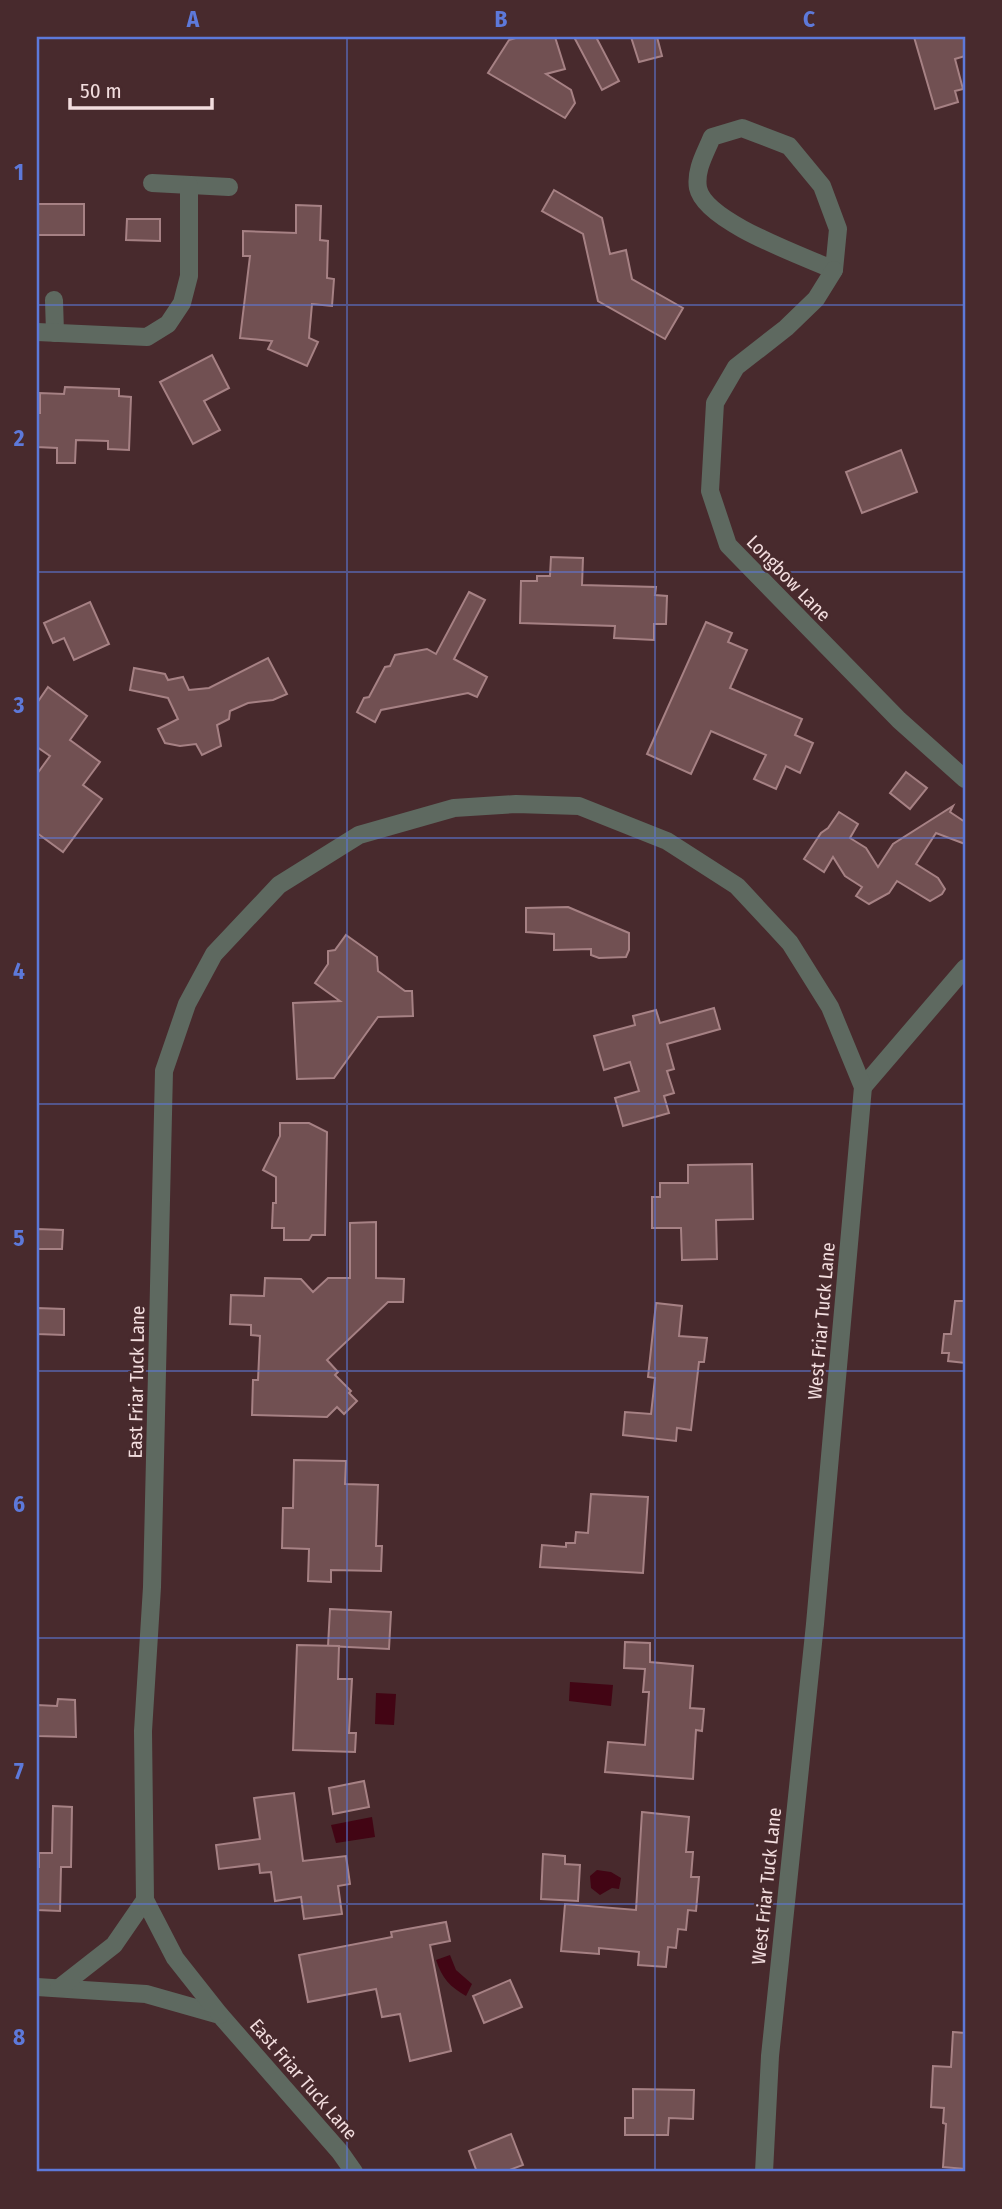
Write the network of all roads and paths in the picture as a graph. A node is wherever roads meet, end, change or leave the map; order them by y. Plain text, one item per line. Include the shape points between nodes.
1 (152, 183) dead end
2 (189, 185) junction
3 (229, 187) dead end
4 (834, 270) junction
5 (54, 300) dead end
6 (46, 332) edge
7 (965, 779) edge
8 (384, 828) joint
9 (965, 968) edge
10 (863, 1087) junction
11 (145, 1900) junction
12 (37, 1987) edge
13 (59, 1988) junction
14 (220, 2015) junction
15 (354, 2172) edge
16 (764, 2172) edge

1 - 2 street
2 - 3 street
2 - 6 street via 189,275 182,303 167,324 147,337
4 - 4 street, Longbow Lane via 732,224 708,206 698,190 698,168 712,137 742,128 789,146 822,186 838,229
4 - 7 street, Longbow Lane via 816,299 736,367 715,403 710,491 728,545 899,720
5 - 6 street
8 - 10 street, West Friar Tuck Lane via 454,808 579,806 667,841 737,886 790,943 830,1007
8 - 11 street, East Friar Tuck Lane via 359,835 279,885 214,954 187,1004 164,1071 152,1587 143,1731
9 - 10 street
10 - 16 street, West Friar Tuck Lane via 815,1624 770,2056
11 - 13 street via 114,1945
11 - 14 street, East Friar Tuck Lane via 175,1958
12 - 13 street
13 - 14 street via 146,1994
14 - 15 street, East Friar Tuck Lane

